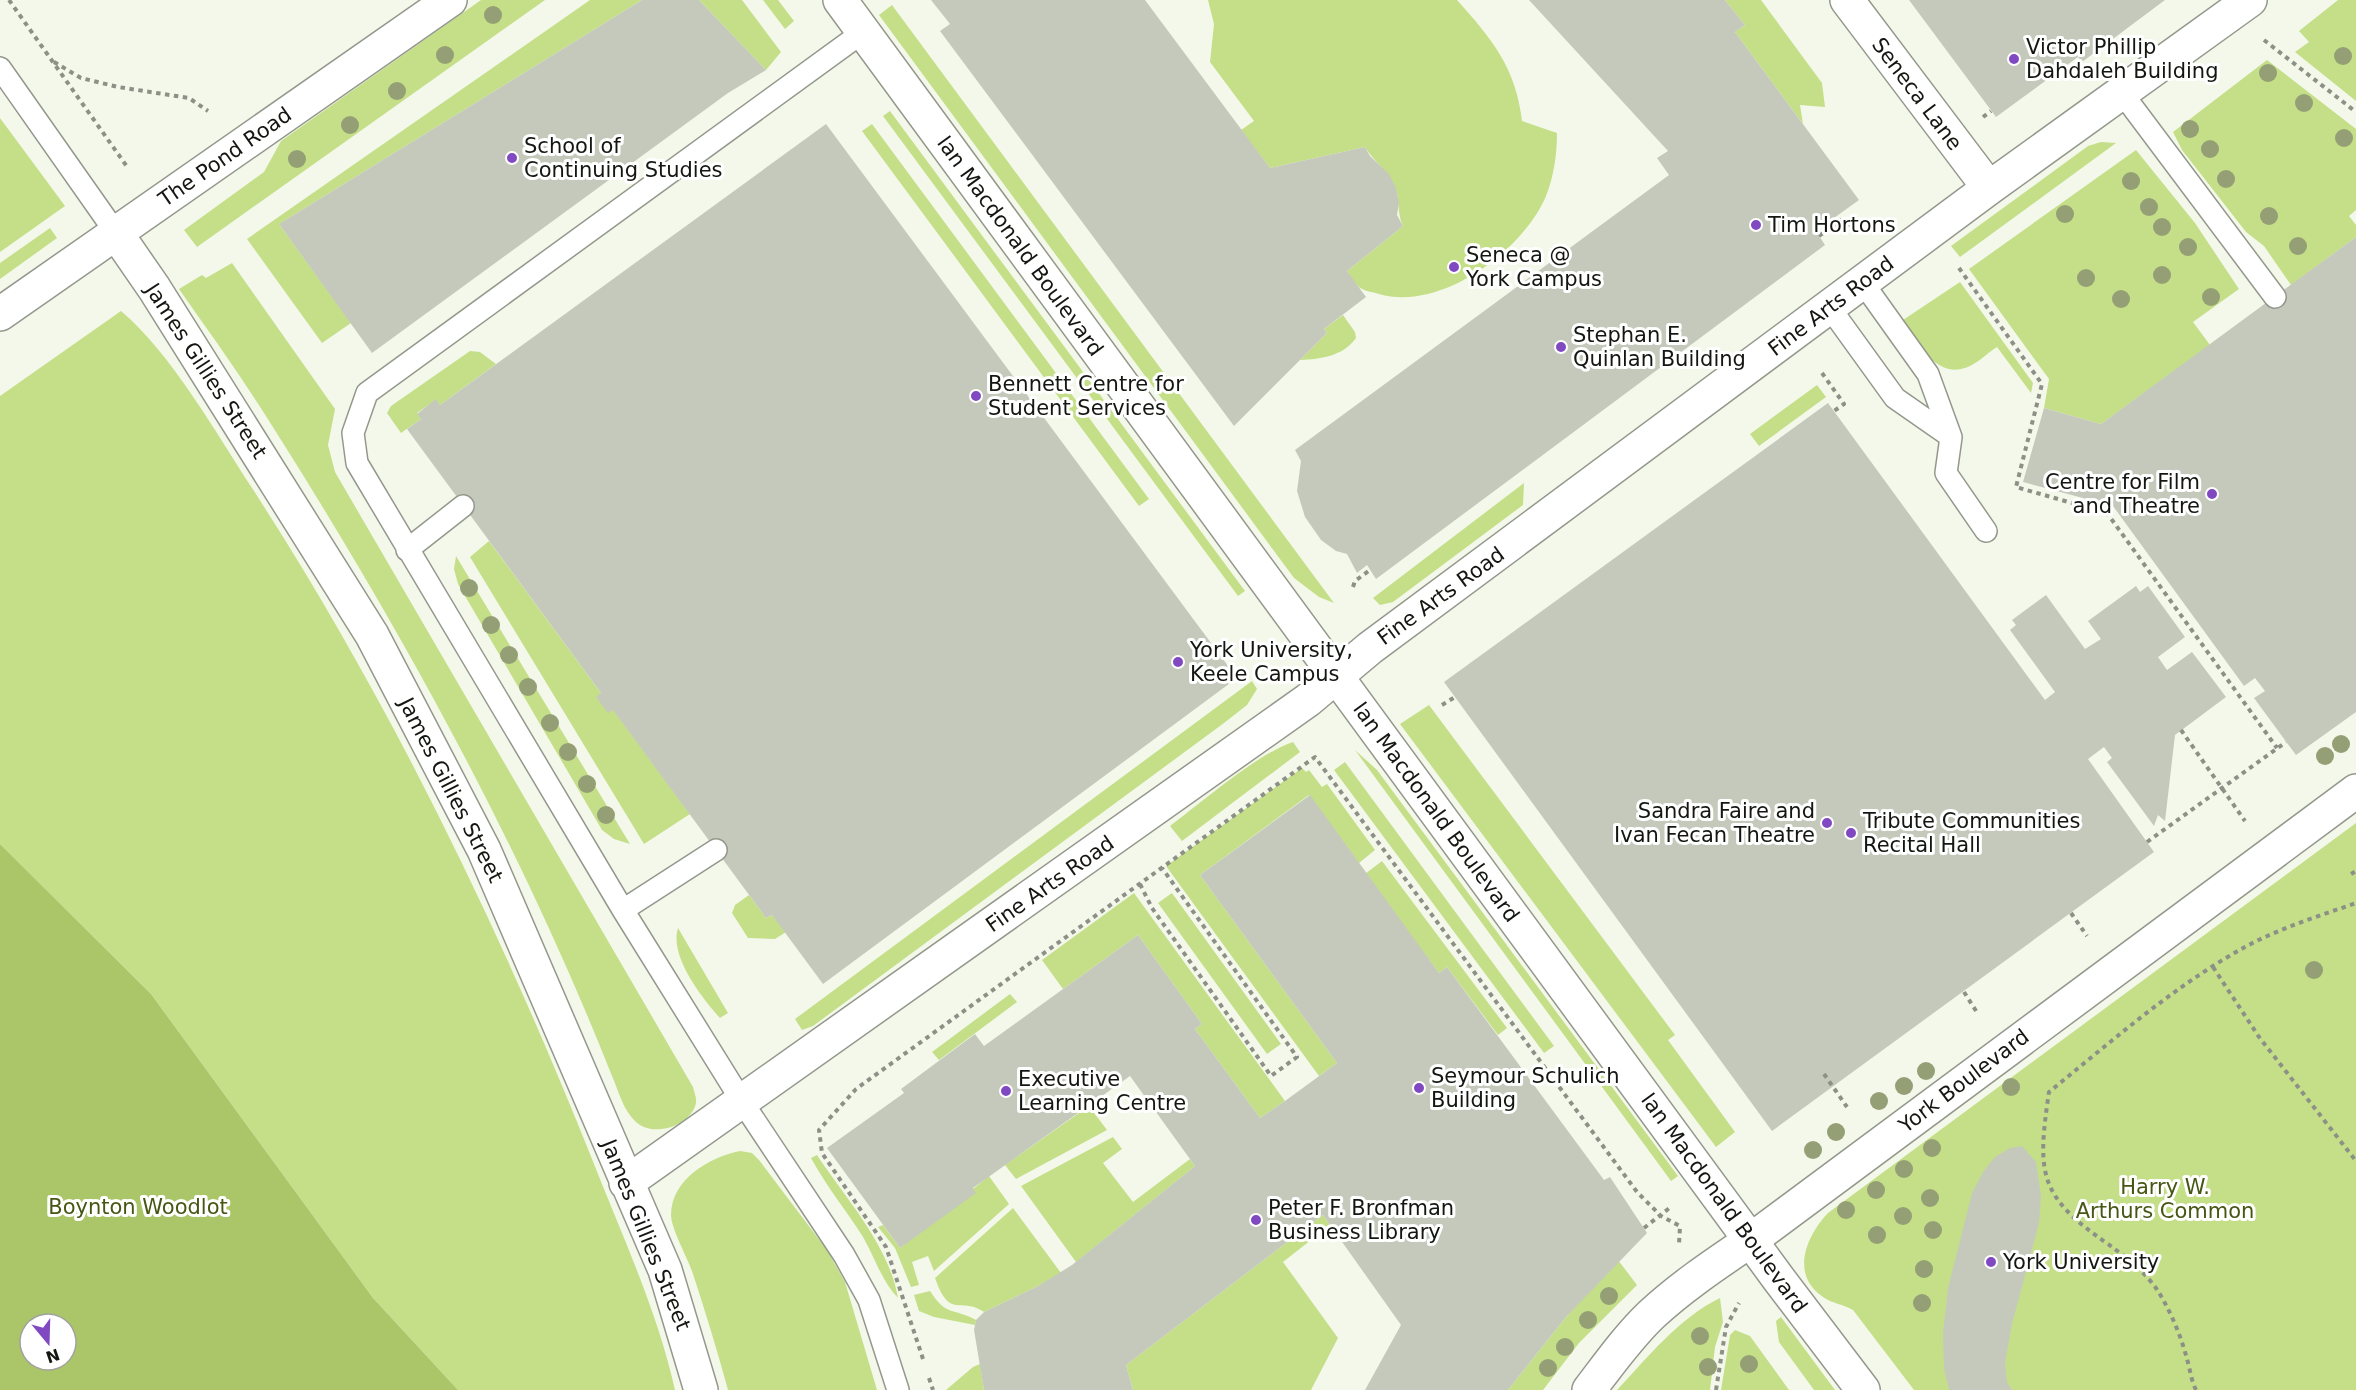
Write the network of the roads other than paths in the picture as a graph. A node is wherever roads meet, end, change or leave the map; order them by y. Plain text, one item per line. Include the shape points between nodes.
1 (450, 0) edge
2 (840, 0) edge
3 (1847, 0) edge
4 (2250, 0) edge
5 (862, 32) junction
6 (0, 68) edge
7 (2122, 93) junction
8 (1989, 188) junction
9 (116, 233) junction
10 (1863, 283) junction
11 (2275, 297) dead end
12 (1830, 308) junction
13 (0, 314) edge
14 (1951, 437) junction
15 (464, 506) dead end
16 (1986, 531) dead end
17 (407, 550) junction
18 (1336, 677) junction
19 (2356, 791) edge
20 (716, 850) dead end
21 (623, 910) junction
22 (743, 1102) junction
23 (627, 1183) junction
24 (1751, 1240) junction
25 (701, 1390) edge
26 (898, 1390) edge
27 (1589, 1390) edge
28 (1863, 1390) edge

1 - 9 street, The Pond Road
2 - 5 street, Ian Macdonald Boulevard
3 - 8 street, Seneca Lane
4 - 7 street, Fine Arts Road
5 - 17 lane via 367,393 353,433 357,463
5 - 18 street, Ian Macdonald Boulevard
6 - 9 lane
7 - 8 street, Fine Arts Road
7 - 11 lane
8 - 10 street, Fine Arts Road
9 - 13 street, The Pond Road
9 - 23 street, James Gillies Street via 372,635 484,850
10 - 12 street, Fine Arts Road
10 - 14 lane via 1928,374
12 - 14 lane via 1895,398
12 - 18 street, Fine Arts Road
14 - 16 lane via 1946,473
15 - 17 lane
17 - 21 lane
18 - 22 street, Fine Arts Road via 1284,718
18 - 24 street, Ian Macdonald Boulevard
19 - 24 street, York Boulevard
20 - 21 lane
21 - 22 lane
22 - 23 street, Fine Arts Road
22 - 26 lane via 844,1255 869,1300
23 - 25 street, James Gillies Street via 664,1270
24 - 27 street, York Boulevard via 1652,1314
24 - 28 street, Ian Macdonald Boulevard

